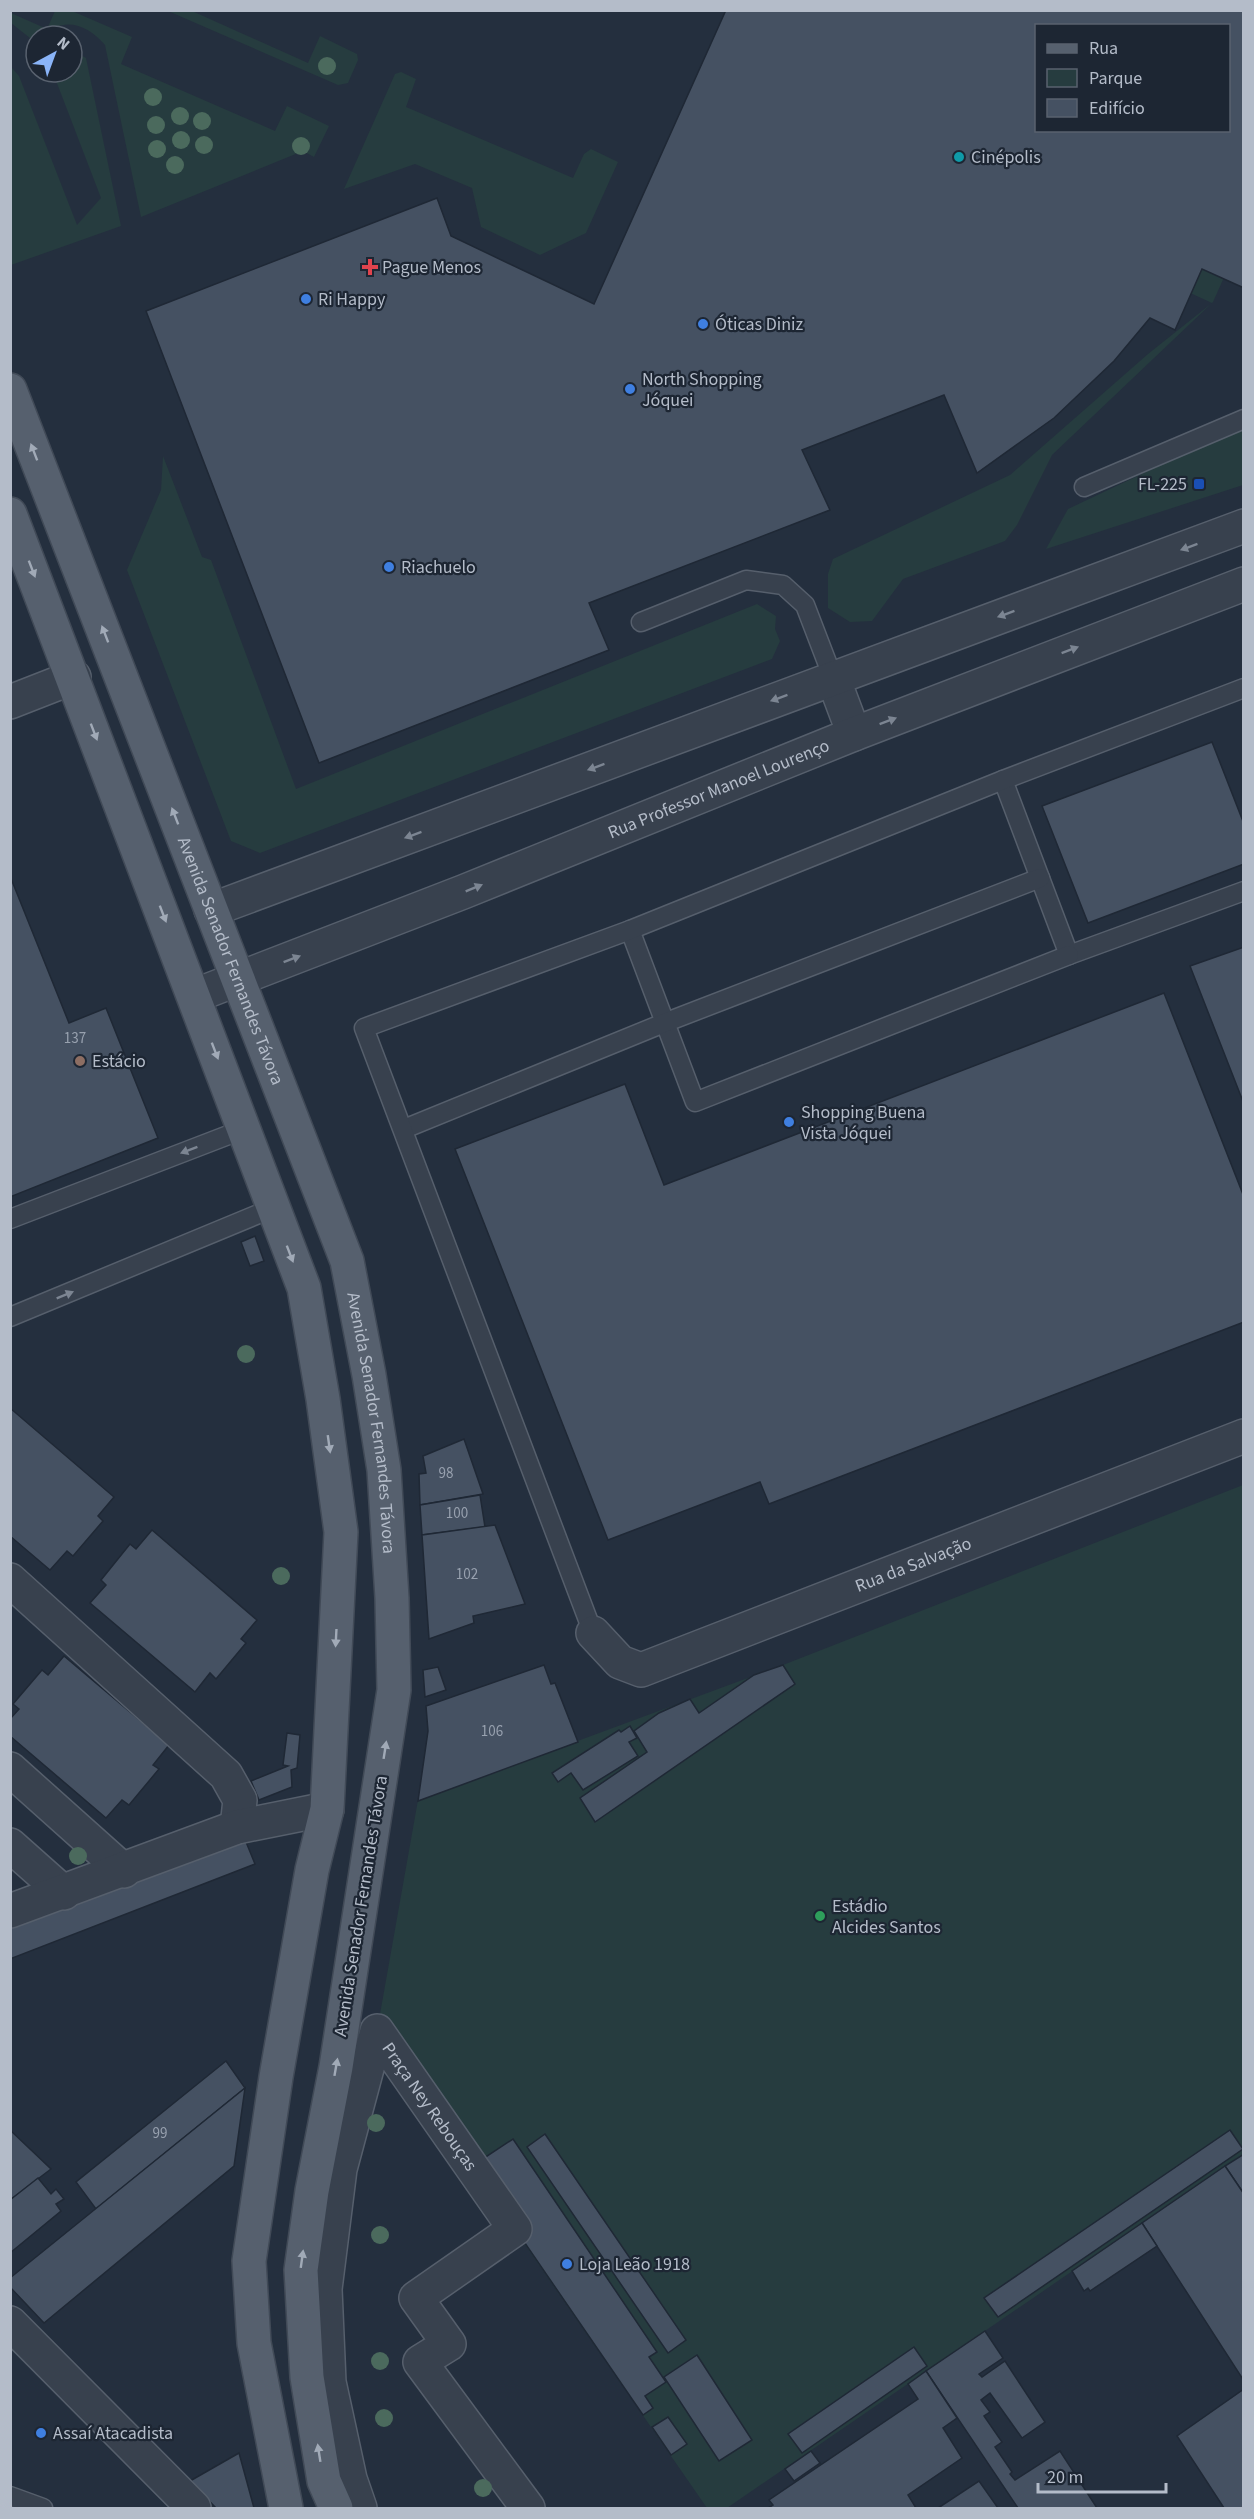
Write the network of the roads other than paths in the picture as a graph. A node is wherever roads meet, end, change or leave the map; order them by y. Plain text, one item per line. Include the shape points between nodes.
1 (10, 390) edge
2 (1244, 419) edge
3 (1084, 487) dead end
4 (10, 514) edge
5 (1244, 526) edge
6 (1244, 584) edge
7 (641, 622) dead end
8 (74, 677) junction
9 (833, 678) junction
10 (1243, 689) edge
11 (10, 702) edge
12 (854, 734) junction
13 (1003, 780) junction
14 (1040, 878) junction
15 (1244, 891) edge
16 (211, 910) junction
17 (630, 930) junction
18 (1069, 955) junction
19 (237, 980) junction
20 (194, 996) junction
21 (664, 1023) junction
22 (243, 1129) junction
23 (404, 1129) junction
24 (273, 1208) junction
25 (10, 1219) edge
26 (10, 1317) edge
27 (1244, 1436) edge
28 (10, 1580) edge
29 (593, 1633) joint
30 (10, 1768) edge
31 (327, 1809) junction
32 (237, 1827) junction
33 (10, 1845) edge
34 (124, 1870) junction
35 (64, 1893) junction
36 (10, 1911) edge
37 (10, 2324) edge
38 (10, 2496) edge
39 (185, 2505) edge
40 (43, 2508) edge
41 (286, 2508) edge
42 (336, 2508) edge
43 (360, 2508) edge
44 (528, 2508) edge

16 -> 1 main road, Avenida Senador Fernandes Távora
2 - 3 lane
4 -> 8 main road
5 -> 9 street
12 -> 6 street, Rua Professor Manoel Lourenço
7 - 9 lane via 746,579 783,585 805,605
8 - 11 street
8 -> 20 main road
9 - 12 street
9 -> 16 street
10 - 13 lane
19 -> 12 street, Rua Professor Manoel Lourenço
13 - 14 lane
13 - 17 lane
14 - 18 lane
14 - 21 lane
15 - 18 lane
16 - 19 main road, Avenida Senador Fernandes Távora
17 - 21 lane
17 - 23 lane via 364,1028
18 - 21 lane via 695,1102
19 - 20 street, Rua Professor Manoel Lourenço
42 -> 19 main road, Avenida Senador Fernandes Távora via 324,2481 307,2377 301,2270 394,1690 384,1470 347,1261
20 -> 22 main road
21 - 23 lane
22 - 24 main road
22 -> 25 lane
23 - 29 lane
26 -> 24 lane
24 -> 31 main road via 304,1288 341,1532
27 - 29 street, Rua da Salvação via 641,1670 620,1662
28 - 32 street via 226,1775 240,1800
30 - 34 street
31 - 32 street
31 - 41 main road via 312,1870 282,2042 249,2261 254,2343
32 - 34 street
33 - 35 street
34 - 35 street
35 - 36 street
37 - 39 street
38 - 40 lane
43 - 44 street, Praça Ney Rebouças via 329,2382 325,2289 340,2169 377,2031 515,2229 416,2298 449,2344 420,2362

